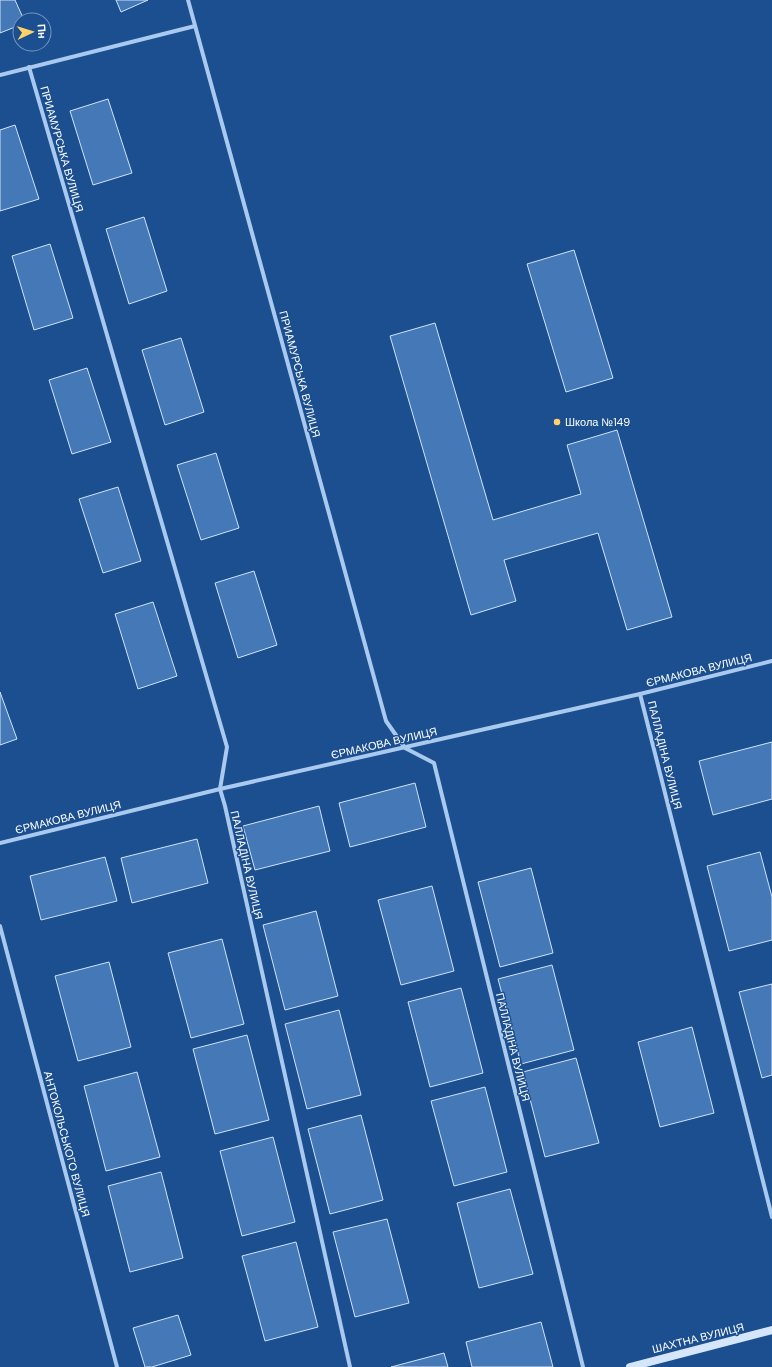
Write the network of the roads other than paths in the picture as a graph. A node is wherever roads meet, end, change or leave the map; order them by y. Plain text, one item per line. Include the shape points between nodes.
1 (188, 0) edge
2 (195, 26) junction
3 (29, 67) junction
4 (0, 75) edge
5 (772, 661) edge
6 (640, 694) junction
7 (405, 748) junction
8 (220, 789) junction
9 (0, 843) edge
10 (0, 926) edge
11 (772, 1217) edge
12 (772, 1330) edge
13 (117, 1367) edge
14 (350, 1367) edge
15 (583, 1367) edge
16 (630, 1367) edge

1 - 2 street, ПРИАМУРСЬКА ВУЛИЦЯ
2 - 3 street
2 - 7 street, ПРИАМУРСЬКА ВУЛИЦЯ via 386,721
3 - 4 street
3 - 8 street, ПРИАМУРСЬКА ВУЛИЦЯ via 227,747
5 - 6 street, ЄРМАКОВА ВУЛИЦЯ
6 - 7 street, ЄРМАКОВА ВУЛИЦЯ
6 - 11 street, ПАЛЛАДІНА ВУЛИЦЯ
7 - 8 street, ЄРМАКОВА ВУЛИЦЯ
7 - 15 street, ПАЛЛАДІНА ВУЛИЦЯ via 434,763
8 - 9 street, ЄРМАКОВА ВУЛИЦЯ
8 - 14 street, ПАЛЛАДІНА ВУЛИЦЯ
10 - 13 street, АНТОКОЛЬСЬКОГО ВУЛИЦЯ
12 - 16 main road, ШАХТНА ВУЛИЦЯ

